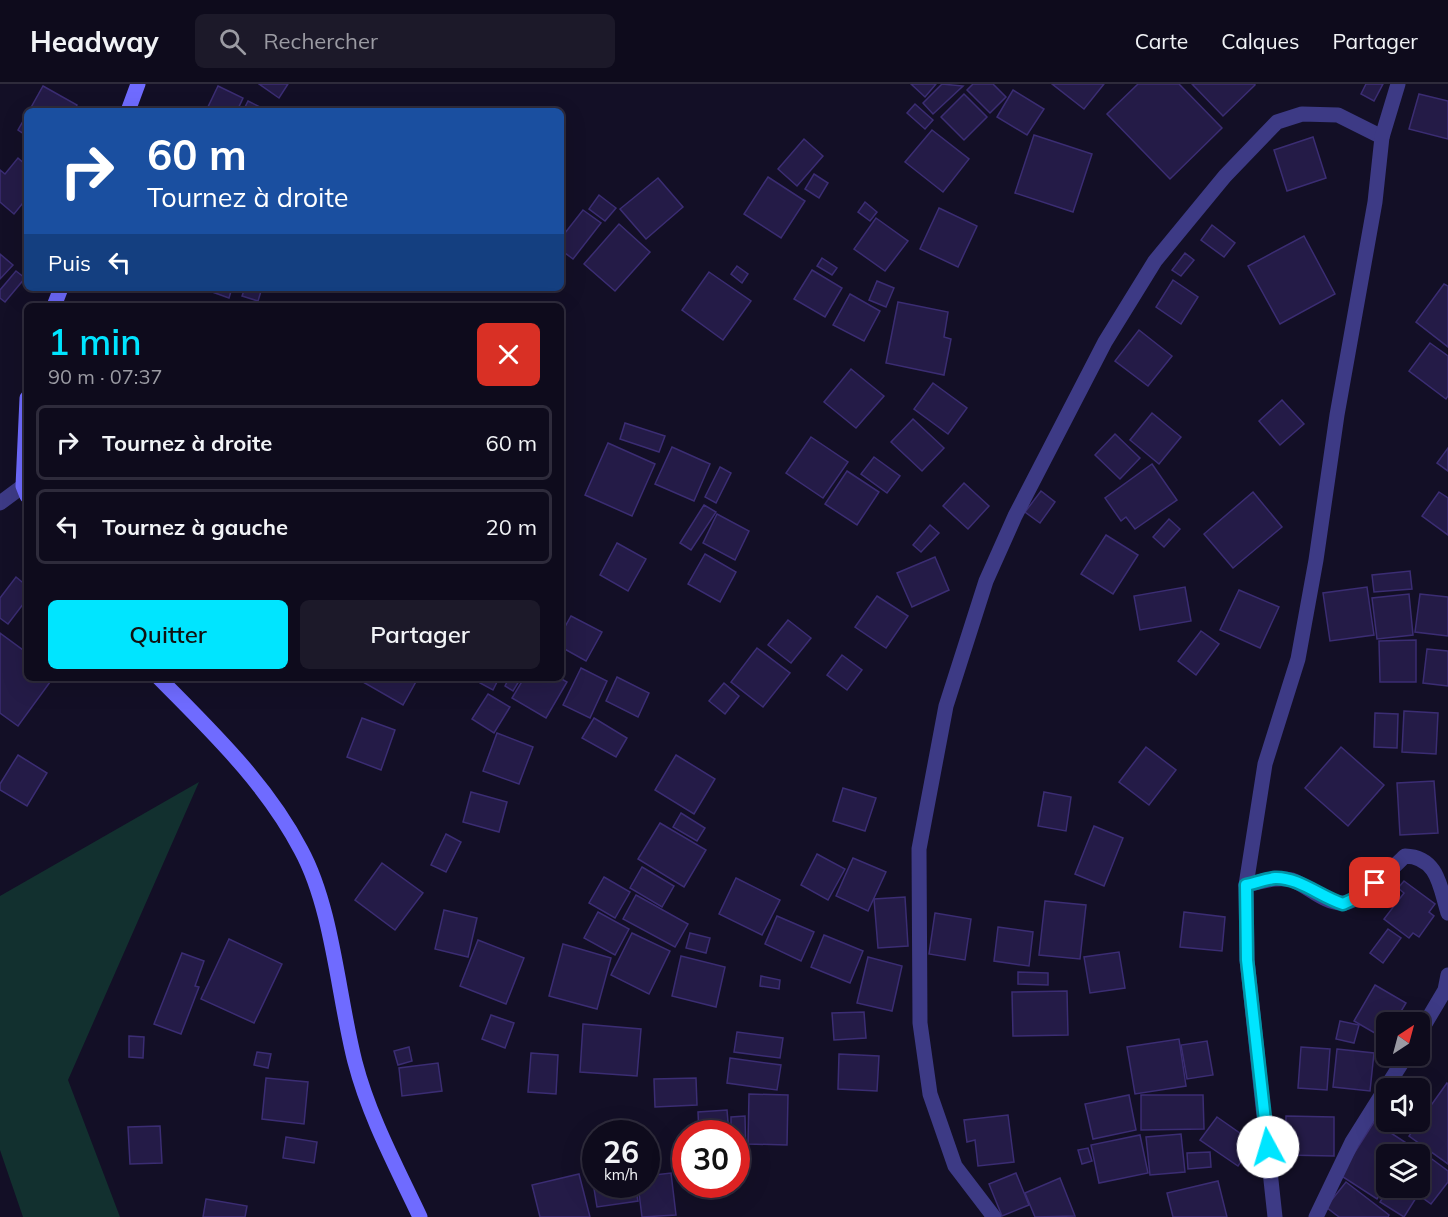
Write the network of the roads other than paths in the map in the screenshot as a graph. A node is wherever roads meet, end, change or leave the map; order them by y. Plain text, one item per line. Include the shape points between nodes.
1 (138, 84) edge
2 (1398, 84) edge
3 (129, 108) edge
4 (1382, 137) junction
5 (24, 491) edge
6 (0, 503) edge
7 (162, 681) edge
8 (1246, 885) junction
9 (1448, 913) edge
10 (1448, 975) edge
11 (1430, 1015) edge
12 (1400, 1066) edge
13 (420, 1217) edge
14 (994, 1217) edge
15 (1275, 1217) edge
16 (1316, 1217) edge

1 - 3 main road
2 - 4 street
4 - 8 street via 1375,202 1336,415 1298,659 1264,764
4 - 14 street via 1338,115 1302,114 1277,122 1225,176 1155,261 1105,342 986,580 946,706 919,849 920,1023 930,1095 955,1166
5 - 6 street
7 - 13 main road via 233,753 273,804 302,851 321,903 368,1104
8 - 9 street via 1275,878 1292,880 1343,904 1360,896 1405,856 1419,856 1432,867
8 - 15 street via 1247,960
10 - 11 street via 1445,990
12 - 16 street via 1352,1142

